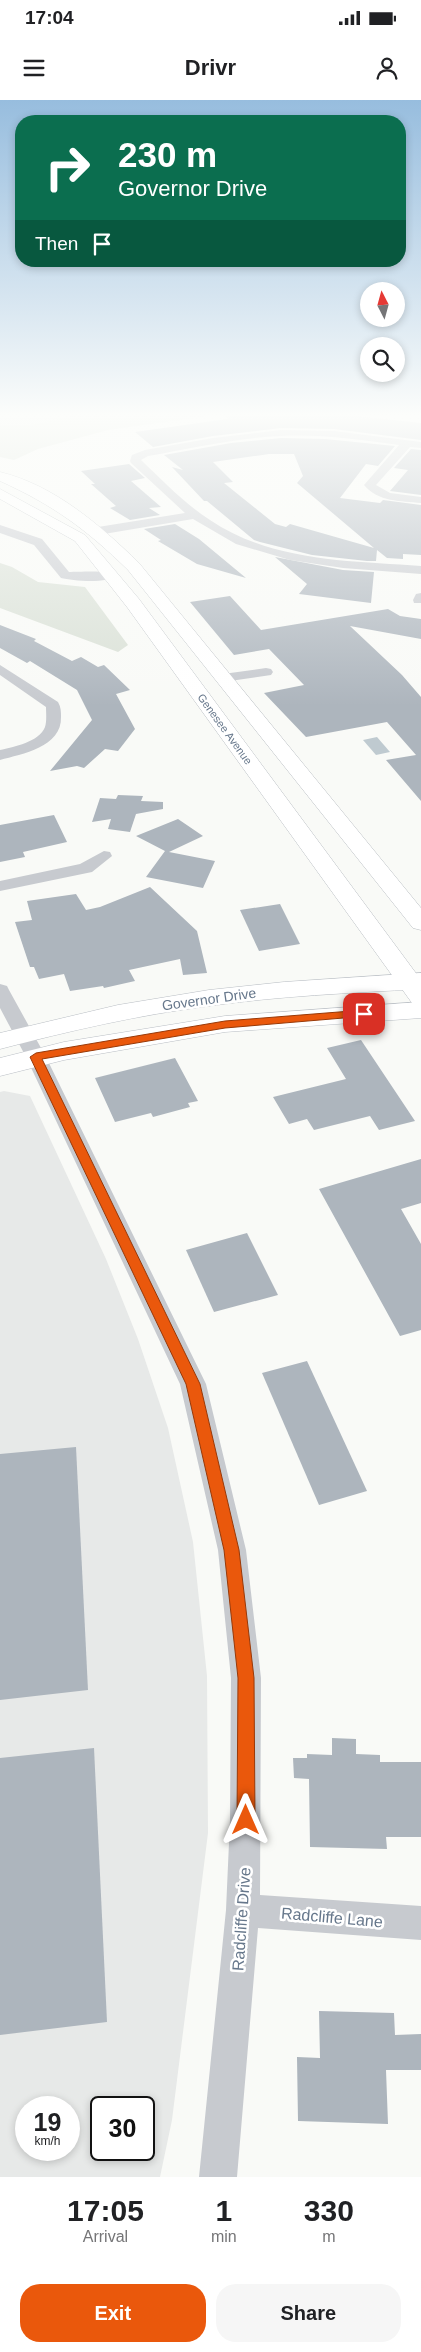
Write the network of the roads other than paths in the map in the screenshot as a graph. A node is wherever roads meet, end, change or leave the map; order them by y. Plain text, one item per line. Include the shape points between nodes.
1 (35, 513) edge
2 (73, 513) edge
3 (193, 513) edge
4 (195, 515) junction
5 (0, 529) edge
6 (98, 531) junction
7 (421, 570) edge
8 (111, 576) junction
9 (0, 669) edge
10 (266, 672) dead end
11 (223, 678) junction
12 (0, 755) edge
13 (104, 856) dead end
14 (0, 886) edge
15 (421, 923) edge
16 (417, 986) edge
17 (0, 990) edge
18 (421, 1010) edge
19 (20, 1044) edge
20 (0, 1067) edge
21 (243, 1910) junction
22 (421, 1923) edge
23 (218, 2177) edge

1 - 8 main road, Genesee Avenue via 80,538
2 - 6 main road
3 - 4 street
4 - 6 street
4 - 7 street via 217,530 270,551 311,560
5 - 8 street via 38,542 65,575
6 - 11 main road via 142,574
8 - 16 main road, Genesee Avenue
9 - 12 street via 54,705 53,727 46,737
10 - 11 street
11 - 15 main road
13 - 14 street via 86,868
16 - 19 main road, Governor Drive via 239,994 112,1014
17 - 19 street, Radcliffe Drive
18 - 19 main road, Governor Drive via 225,1024
19 - 20 main road, Governor Drive
19 - 21 street, Radcliffe Drive via 193,1384 232,1550 246,1678
21 - 22 street, Radcliffe Lane
21 - 23 street, Radcliffe Drive

